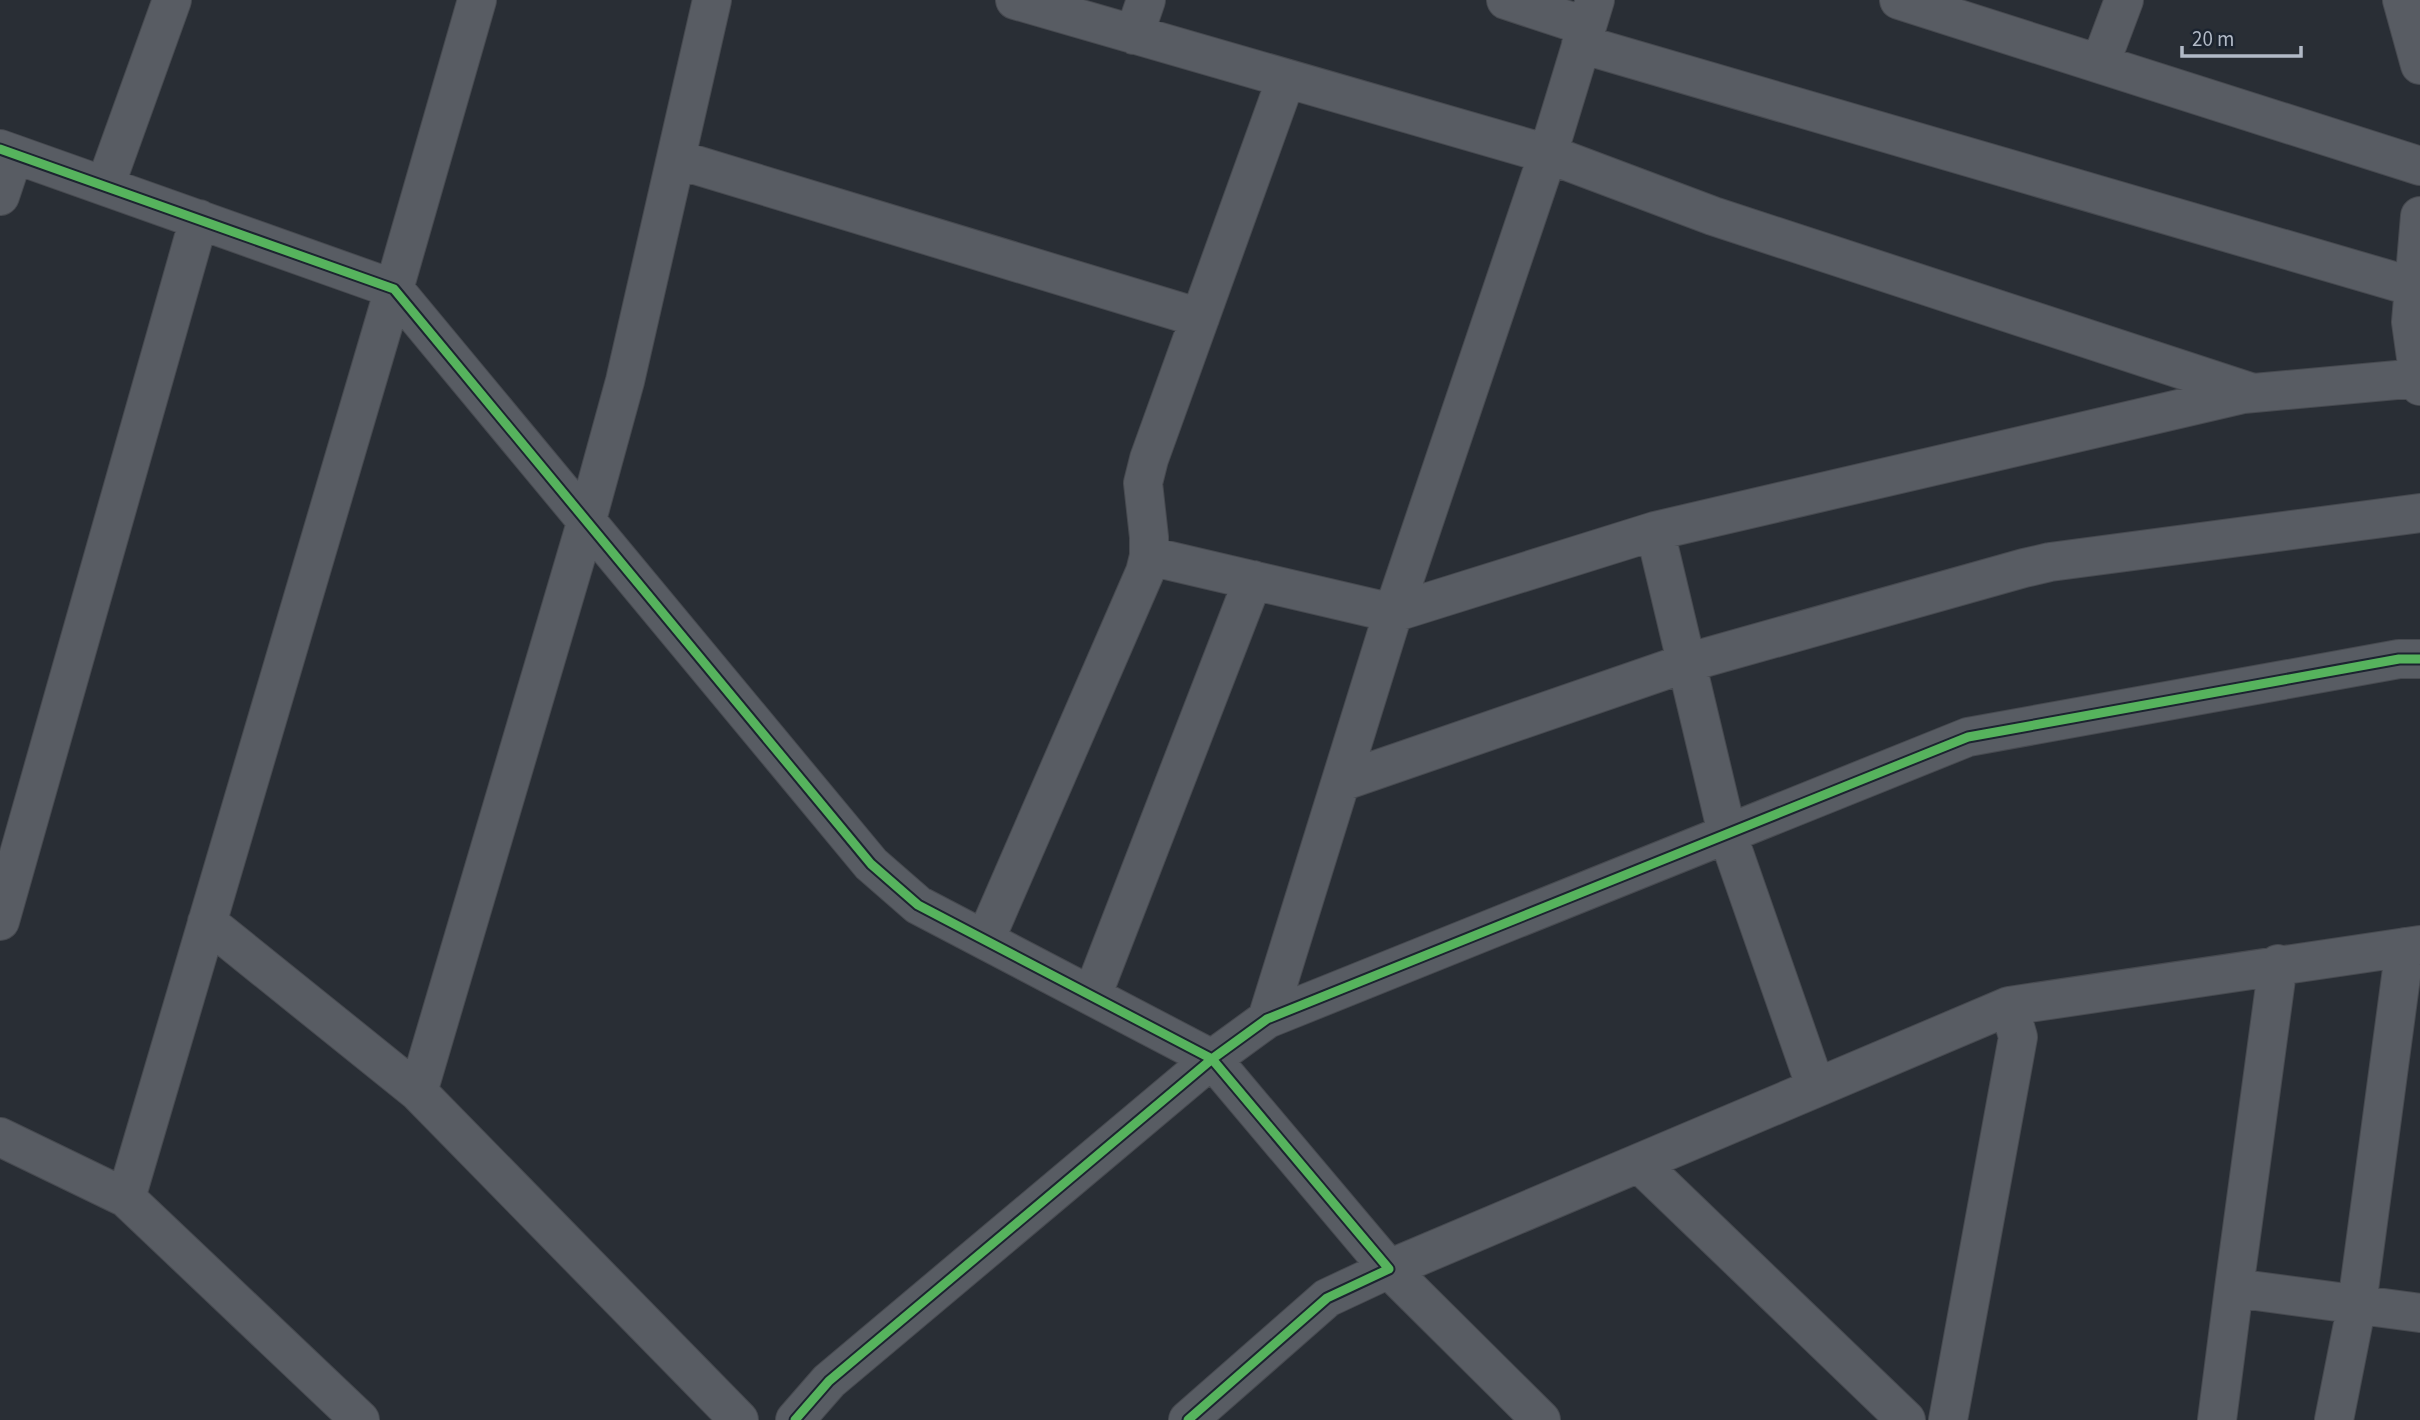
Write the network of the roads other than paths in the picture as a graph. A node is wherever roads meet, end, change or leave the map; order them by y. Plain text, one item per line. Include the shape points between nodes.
1 (172, 0) edge
2 (477, 0) edge
3 (712, 0) edge
4 (1015, 0) edge
5 (1506, 0) edge
6 (1899, 0) edge
7 (2124, 0) edge
8 (2402, 0) edge
9 (1140, 17) edge
10 (1587, 23) edge
11 (2100, 64) junction
12 (2420, 65) edge
13 (1286, 79) junction
14 (7, 151) edge
15 (1548, 154) junction
16 (676, 159) junction
17 (2420, 166) edge
18 (105, 186) junction
19 (0, 196) edge
20 (2420, 216) edge
21 (199, 219) junction
22 (2414, 288) junction
23 (394, 289) junction
24 (1200, 318) junction
25 (2419, 382) edge
26 (2253, 393) junction
27 (2420, 513) edge
28 (586, 523) junction
29 (1654, 531) junction
30 (1149, 556) junction
31 (1253, 580) junction
32 (1393, 613) junction
33 (2420, 659) edge
34 (1686, 663) junction
35 (1341, 782) junction
36 (1727, 833) junction
37 (0, 921) edge
38 (207, 922) junction
39 (985, 940) junction
40 (2412, 946) edge
41 (2278, 964) junction
42 (1092, 996) junction
43 (2009, 1006) junction
44 (1267, 1019) junction
45 (1212, 1059) junction
46 (1816, 1088) junction
47 (418, 1092) junction
48 (0, 1137) edge
49 (1639, 1163) junction
50 (126, 1198) junction
51 (1389, 1269) junction
52 (2234, 1288) junction
53 (2357, 1304) junction
54 (2420, 1313) edge
55 (360, 1420) edge
56 (738, 1420) edge
57 (795, 1420) edge
58 (1188, 1420) edge
59 (1541, 1420) edge
60 (1906, 1420) edge
61 (1948, 1420) edge
62 (2217, 1420) edge
63 (2334, 1420) edge

1 - 18 street
2 - 23 street
3 - 16 street
4 - 9 street
5 - 10 street
6 - 11 street
7 - 11 street
8 - 12 street
9 - 13 street
10 - 15 street
10 - 22 street
11 - 17 street
13 - 15 street
13 - 24 street
14 - 18 street
14 - 19 street
15 - 26 street via 1713,216
15 - 32 street
16 - 24 street
16 - 28 street via 625,382
18 - 21 street
20 - 22 street
21 - 23 street
21 - 37 street
22 - 25 street via 2411,322
23 - 28 street
23 - 38 street
24 - 30 street via 1143,483
25 - 26 street
26 - 29 street
27 - 34 street via 2050,562
28 - 39 street via 871,863 918,905
28 - 47 street
29 - 32 street
29 - 34 street
30 - 31 street
30 - 39 street
31 - 32 street
31 - 42 street
32 - 35 street
33 - 36 street via 2399,659 1968,737
34 - 35 street
34 - 36 street
35 - 44 street
36 - 44 street
36 - 46 street
38 - 47 street
38 - 50 street
39 - 42 street
40 - 41 street
40 - 53 street
41 - 43 street
41 - 52 street
42 - 45 street
43 - 46 street
43 - 61 street via 2018,1037
44 - 45 street
45 - 51 street
45 - 57 street via 829,1381
46 - 49 street
47 - 56 street
48 - 50 street
49 - 51 street
49 - 60 street
50 - 55 street
51 - 58 street via 1327,1298
51 - 59 street
52 - 53 street
52 - 62 street
53 - 54 street
53 - 63 street

